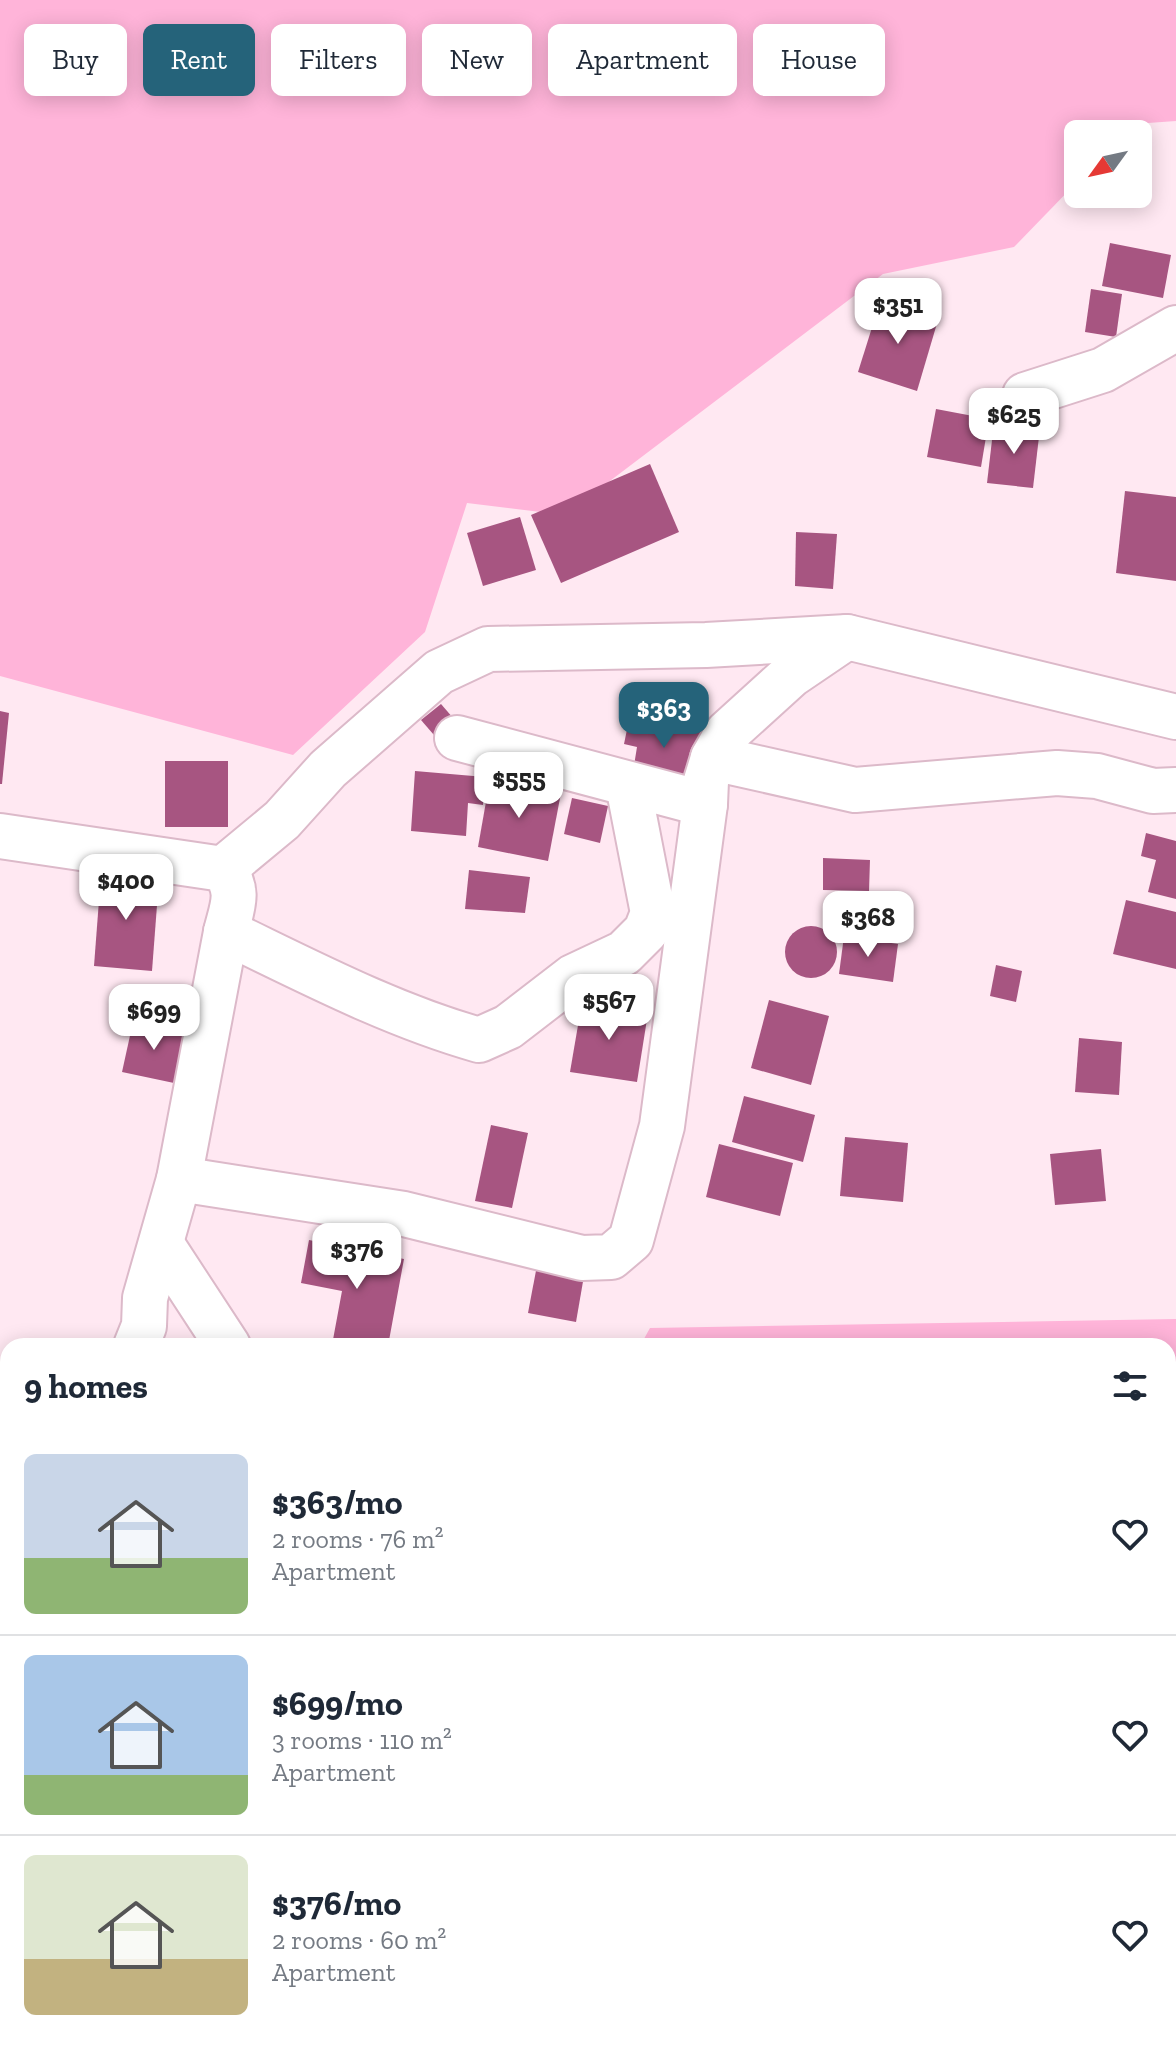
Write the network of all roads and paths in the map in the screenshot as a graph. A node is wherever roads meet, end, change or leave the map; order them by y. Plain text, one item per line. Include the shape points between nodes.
1 (1176, 328) edge
2 (1025, 395) dead end
3 (847, 637) junction
4 (1176, 717) edge
5 (457, 738) dead end
6 (713, 758) junction
7 (628, 785) junction
8 (1176, 790) edge
9 (705, 804) junction
10 (0, 836) edge
11 (223, 869) junction
12 (226, 932) junction
13 (179, 1179) junction
14 (162, 1245) junction
15 (139, 1338) edge
16 (223, 1338) edge

1 - 2 street via 1103,370
3 - 4 street
3 - 6 street via 791,675 727,733
3 - 11 street via 488,649 439,672
5 - 7 street
6 - 8 street via 855,790 1057,773 1097,776 1153,791
6 - 9 street
7 - 9 street
7 - 12 street via 653,913 646,931 624,953 573,977 508,1027 479,1040 366,999
9 - 13 street via 662,1126 631,1240 611,1257 582,1258 404,1214
10 - 11 street
11 - 12 street via 235,896
12 - 13 street
13 - 14 street
14 - 15 street
14 - 16 street

